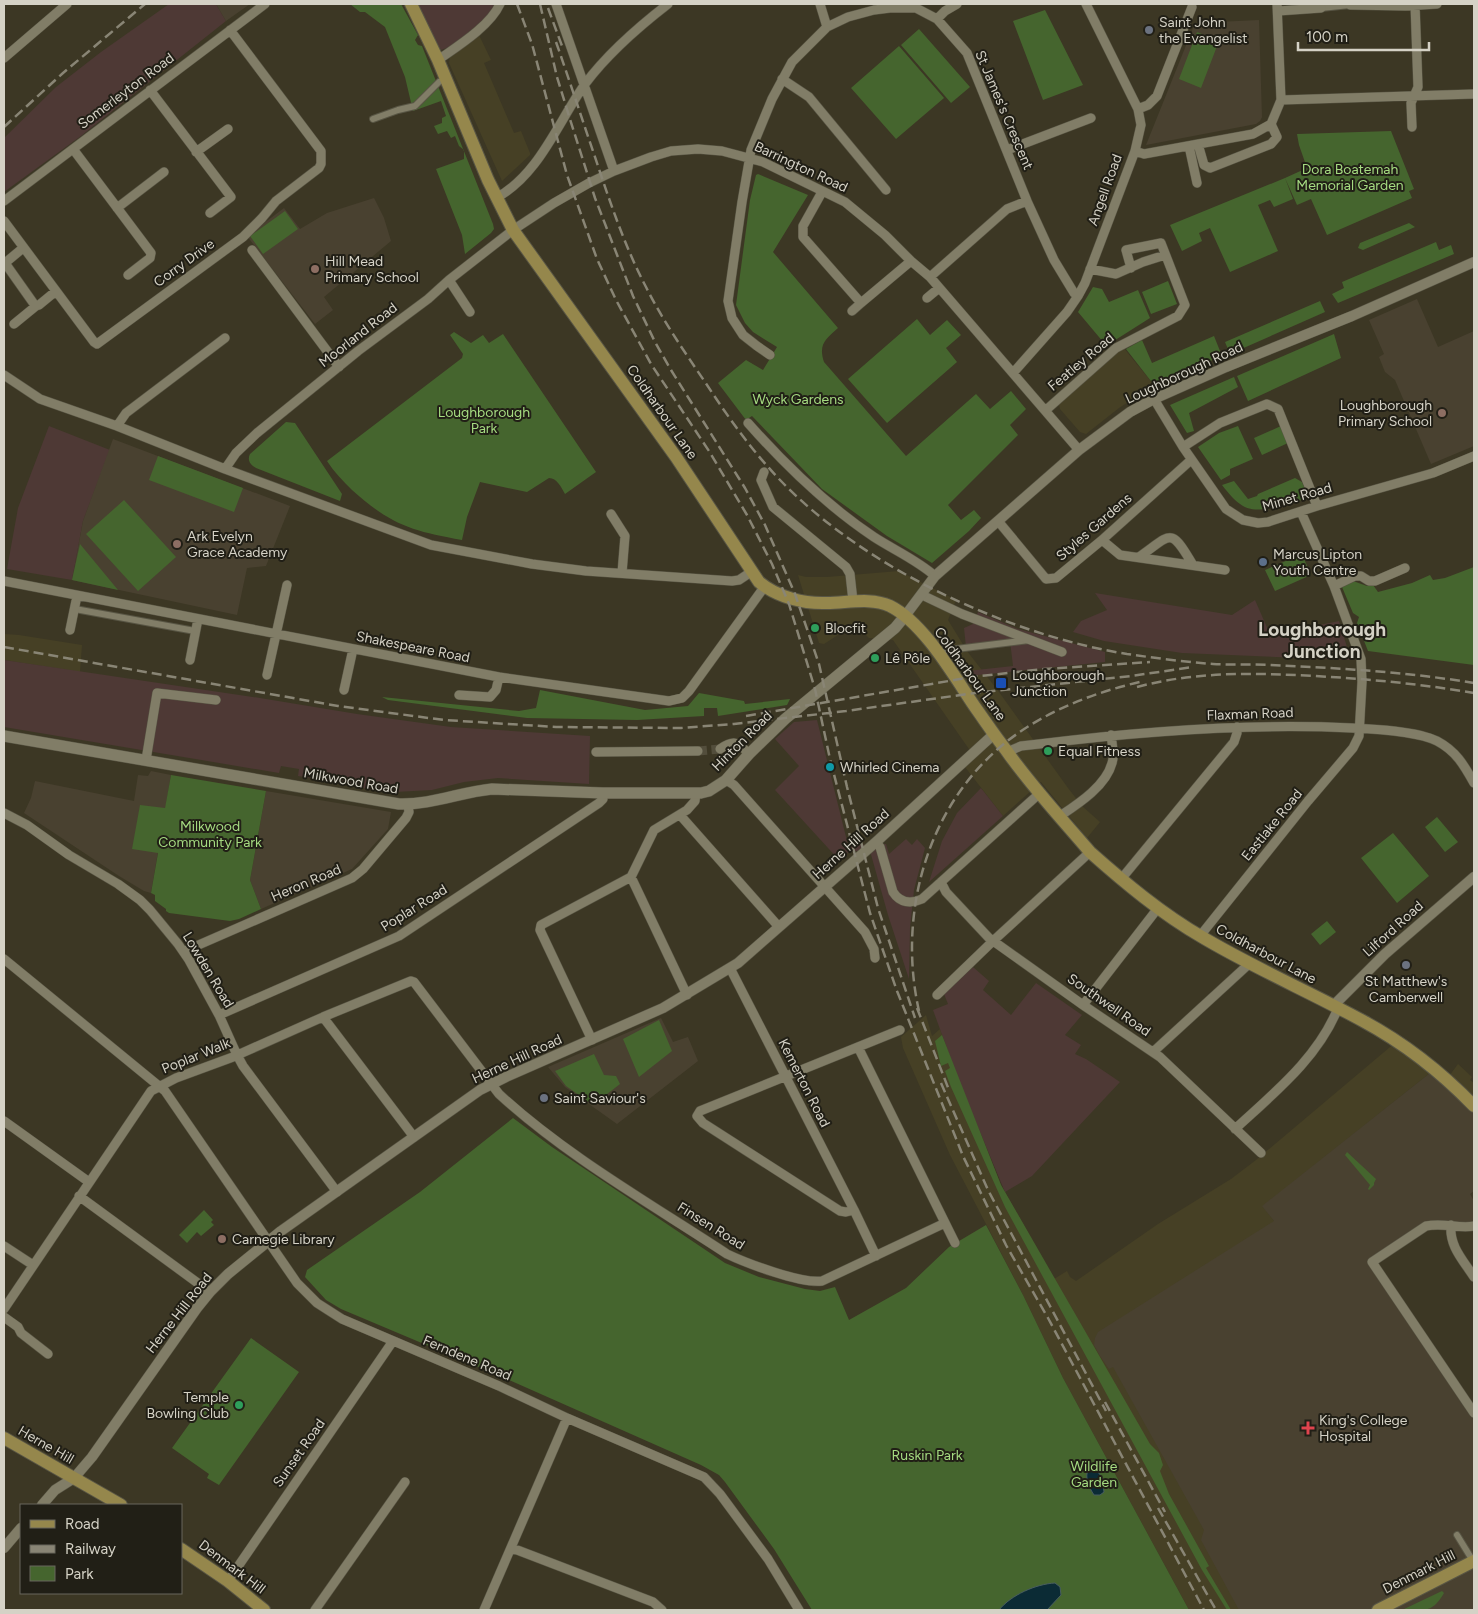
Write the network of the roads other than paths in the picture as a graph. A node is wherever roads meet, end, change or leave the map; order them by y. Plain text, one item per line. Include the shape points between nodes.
1 (67, 4) edge
2 (265, 4) edge
3 (411, 4) edge
4 (500, 4) edge
5 (556, 4) edge
6 (668, 4) edge
7 (820, 4) edge
8 (957, 4) edge
9 (1086, 4) edge
10 (1415, 4) edge
11 (1437, 4) edge
12 (1350, 5) edge
13 (1192, 7) dead end
14 (1278, 7) edge
15 (1321, 8) joint
16 (937, 19) junction
17 (827, 27) junction
18 (230, 30) junction
19 (4, 58) edge
20 (438, 60) junction
21 (782, 79) junction
22 (439, 82) dead end
23 (585, 85) junction
24 (150, 90) junction
25 (1474, 94) edge
26 (1414, 96) junction
27 (1281, 100) junction
28 (1138, 109) junction
29 (1091, 118) dead end
30 (373, 119) dead end
31 (1271, 124) junction
32 (1412, 127) dead end
33 (228, 129) dead end
34 (1194, 145) junction
35 (73, 148) junction
36 (1007, 150) junction
37 (1134, 151) junction
38 (196, 152) junction
39 (749, 158) junction
40 (614, 171) junction
41 (164, 172) dead end
42 (1197, 183) dead end
43 (886, 190) dead end
44 (822, 192) junction
45 (496, 198) junction
46 (4, 201) edge
47 (1027, 201) junction
48 (117, 208) junction
49 (210, 213) dead end
50 (4, 221) edge
51 (513, 230) junction
52 (23, 248) junction
53 (252, 250) dead end
54 (1165, 255) junction
55 (910, 261) junction
56 (1474, 262) edge
57 (1131, 268) junction
58 (1090, 269) junction
59 (128, 275) dead end
60 (930, 277) junction
61 (449, 280) junction
62 (939, 288) junction
63 (56, 291) junction
64 (1078, 296) junction
65 (928, 298) dead end
66 (861, 303) junction
67 (36, 306) junction
68 (852, 311) dead end
69 (470, 312) dead end
70 (14, 324) dead end
71 (979, 334) junction
72 (225, 338) dead end
73 (971, 340) dead end
74 (770, 355) dead end
75 (339, 367) junction
76 (1013, 373) junction
77 (4, 375) edge
78 (1154, 399) junction
79 (1046, 410) junction
80 (748, 423) dead end
81 (117, 426) junction
82 (1183, 447) junction
83 (1079, 450) junction
84 (1474, 456) edge
85 (1191, 460) junction
86 (225, 469) junction
87 (764, 472) dead end
88 (1317, 506) junction
89 (1301, 512) junction
90 (611, 514) dead end
91 (998, 521) junction
92 (1102, 540) junction
93 (1139, 557) junction
94 (1193, 565) junction
95 (1405, 568) dead end
96 (1225, 570) dead end
97 (752, 572) junction
98 (622, 573) junction
99 (935, 576) junction
100 (4, 581) edge
101 (287, 585) dead end
102 (765, 586) junction
103 (1334, 586) junction
104 (922, 595) junction
105 (78, 596) junction
106 (853, 601) junction
107 (75, 609) junction
108 (905, 616) junction
109 (198, 618) junction
110 (70, 630) dead end
111 (195, 632) junction
112 (276, 634) junction
113 (1032, 640) junction
114 (353, 649) junction
115 (1062, 652) dead end
116 (940, 655) junction
117 (190, 660) dead end
118 (267, 674) dead end
119 (498, 677) junction
120 (344, 690) dead end
121 (459, 695) dead end
122 (216, 700) dead end
123 (1237, 727) junction
124 (1359, 728) junction
125 (994, 734) junction
126 (1111, 735) junction
127 (4, 736) edge
128 (720, 749) tunnel mouth
129 (698, 751) tunnel mouth
130 (596, 752) dead end
131 (1007, 752) junction
132 (749, 754) junction
133 (146, 760) junction
134 (1473, 776) edge
135 (726, 780) junction
136 (603, 793) junction
137 (696, 793) junction
138 (1040, 793) junction
139 (408, 804) junction
140 (4, 813) edge
141 (680, 815) junction
142 (1060, 816) junction
143 (876, 842) junction
144 (1090, 852) junction
145 (631, 877) junction
146 (1474, 877) edge
147 (1122, 878) junction
148 (941, 882) junction
149 (825, 887) junction
150 (1158, 908) junction
151 (779, 927) junction
152 (1200, 936) junction
153 (993, 941) junction
154 (184, 952) junction
155 (875, 958) dead end
156 (4, 959) edge
157 (1250, 963) junction
158 (730, 968) junction
159 (411, 981) joint
160 (687, 995) junction
161 (937, 995) dead end
162 (1083, 1005) junction
163 (1335, 1007) junction
164 (219, 1015) junction
165 (323, 1017) junction
166 (900, 1030) dead end
167 (592, 1040) junction
168 (858, 1047) junction
169 (1153, 1052) junction
170 (237, 1055) junction
171 (785, 1077) junction
172 (492, 1084) junction
173 (159, 1087) junction
174 (1474, 1106) edge
175 (4, 1121) edge
176 (1235, 1129) junction
177 (414, 1136) junction
178 (1261, 1153) dead end
179 (89, 1182) junction
180 (337, 1192) junction
181 (79, 1196) junction
182 (854, 1210) junction
183 (945, 1223) junction
184 (1451, 1225) junction
185 (1474, 1226) edge
186 (268, 1241) junction
187 (954, 1243) dead end
188 (4, 1246) edge
189 (876, 1256) junction
190 (32, 1264) junction
191 (1474, 1276) edge
192 (210, 1292) junction
193 (4, 1309) edge
194 (4, 1317) edge
195 (393, 1341) junction
196 (48, 1354) dead end
197 (1474, 1413) edge
198 (567, 1418) junction
199 (4, 1438) edge
200 (74, 1478) junction
201 (405, 1482) dead end
202 (43, 1504) edge
203 (119, 1504) edge
204 (20, 1529) edge
205 (1457, 1535) dead end
206 (4, 1548) edge
207 (512, 1548) junction
208 (182, 1550) edge
209 (1474, 1561) edge
210 (228, 1580) junction
211 (264, 1610) edge
212 (315, 1610) edge
213 (484, 1610) edge
214 (662, 1610) edge
215 (799, 1610) edge
216 (1378, 1610) edge

1 - 19 street
2 - 18 street, Somerleyton Road
3 - 20 main road, Coldharbour Lane
4 - 20 street via 464,42
5 - 23 street
6 - 23 street via 621,43
7 - 17 street
8 - 16 street
9 - 28 street
10 - 11 street
10 - 12 street
10 - 26 street via 1418,87
12 - 15 street
13 - 28 street via 1157,96
14 - 15 street
14 - 27 street
16 - 17 street, St James's Crescent via 916,8 890,8 865,12
16 - 36 street, St James's Crescent via 967,53
17 - 21 street, St James's Crescent via 792,62
18 - 24 street, Somerleyton Road
18 - 63 street, Corry Drive via 321,151 319,168 276,201 242,237 100,342 94,342
20 - 45 main road, Coldharbour Lane
21 - 39 street, St James's Crescent
21 - 43 street via 809,97
22 - 30 street via 415,106
23 - 40 street
23 - 45 street via 531,168
24 - 35 street, Somerleyton Road
24 - 38 street
25 - 26 street
26 - 27 street
26 - 32 street via 1411,103
27 - 31 street
28 - 37 street, Angell Road via 1141,125
29 - 36 street
31 - 34 street via 1253,134
31 - 34 street via 1277,137 1271,144 1210,168 1204,165
33 - 38 street
34 - 37 street via 1144,154
34 - 42 street
35 - 46 street, Somerleyton Road
35 - 48 street
36 - 47 street, St James's Crescent
37 - 58 street, Angell Road
38 - 49 street via 231,198
39 - 40 street, Barrington Road via 722,151 684,150 651,157
39 - 44 street, Barrington Road via 768,164
39 - 74 street, St James's Crescent via 728,301 732,318 743,335
40 - 51 street, Barrington Road via 568,194
41 - 48 street
44 - 55 street, Barrington Road via 845,202
44 - 66 street via 803,226 803,238
45 - 51 main road, Coldharbour Lane
47 - 60 street via 1007,209
47 - 64 street, St James's Crescent via 1054,260
48 - 59 street via 152,256
50 - 52 street, Corry Drive
51 - 61 street, Moorland Road
51 - 97 main road, Coldharbour Lane via 676,458
52 - 63 street, Corry Drive
52 - 67 street via 4,263
53 - 75 street
54 - 57 street
54 - 57 street via 1161,243 1126,250
54 - 79 street, Featley Road via 1185,305 1178,316 1116,348
55 - 60 street, Barrington Road
55 - 66 street
56 - 78 street, Loughborough Road
57 - 58 street via 1116,274
58 - 64 street, Angell Road
60 - 62 street, Barrington Road
61 - 69 street
61 - 75 street, Moorland Road
62 - 65 street
62 - 71 street, Barrington Road
63 - 67 street
64 - 76 street, Angell Road
66 - 68 street
67 - 70 street
71 - 73 street
71 - 76 street, Barrington Road
72 - 81 street via 126,413
75 - 86 street, Moorland Road via 246,443
76 - 79 street, Barrington Road
77 - 81 street via 40,399
78 - 82 street, Minet Road
78 - 83 street, Loughborough Road via 1130,412
79 - 83 street, Barrington Road
80 - 99 street via 822,498
81 - 86 street
82 - 85 street, Minet Road
82 - 88 street via 1220,423 1266,404 1278,409
83 - 91 street, Loughborough Road
84 - 88 street, Minet Road via 1432,474
85 - 89 street, Minet Road via 1226,509 1243,520 1268,522
85 - 92 street, Styles Gardens
86 - 98 street via 431,545 532,564
87 - 106 street via 762,480 773,507 846,567 850,574
88 - 89 street, Minet Road
89 - 103 street, Eastlake Road
90 - 98 street via 625,536
91 - 92 street, Styles Gardens via 1046,579 1056,578
91 - 99 street, Loughborough Road
92 - 93 street via 1120,555
93 - 94 street
93 - 94 street via 1171,537 1182,546
94 - 96 street
95 - 103 street via 1375,581 1355,576
97 - 98 street via 732,582
97 - 102 main road, Coldharbour Lane
99 - 104 street, Loughborough Road
100 - 105 street, Shakespeare Road
101 - 112 street
102 - 106 main road, Coldharbour Lane via 788,597 812,602
102 - 119 street, Shakespeare Road via 690,688 675,701
103 - 124 street, Eastlake Road via 1361,658
104 - 108 street, Loughborough Road
104 - 113 street
105 - 107 street
105 - 109 street, Shakespeare Road
106 - 108 main road, Coldharbour Lane via 889,606
107 - 110 street
107 - 111 street
108 - 116 main road, Coldharbour Lane
108 - 132 main road, Hinton Road
109 - 111 street
109 - 112 street, Shakespeare Road
111 - 117 street
112 - 114 street, Shakespeare Road
112 - 118 street
113 - 115 street
113 - 116 street via 948,650
114 - 119 street, Shakespeare Road
114 - 120 street
116 - 125 main road, Coldharbour Lane
119 - 121 street via 496,690 490,697
122 - 133 street via 156,693
123 - 124 street, Flaxman Road
123 - 126 street, Flaxman Road
123 - 147 street via 1234,742
124 - 134 street, Flaxman Road via 1434,740 1453,752
124 - 152 street, Eastlake Road via 1353,748
125 - 131 main road, Coldharbour Lane
125 - 143 street, Herne Hill Road
126 - 131 street, Flaxman Road via 1021,746
126 - 142 street via 1113,760 1108,771 1087,797
127 - 133 main road, Milkwood Road
128 - 132 street via 734,742
129 - 130 street
131 - 138 main road, Coldharbour Lane
132 - 135 main road, Hinton Road
133 - 139 main road, Milkwood Road
135 - 137 main road, Hinton Road via 709,791
135 - 149 street
136 - 137 main road, Milkwood Road
136 - 139 main road, Milkwood Road via 492,789
136 - 164 street, Poplar Road via 599,804 405,932
137 - 141 street via 696,800
138 - 142 main road, Coldharbour Lane
138 - 148 street
139 - 154 street, Heron Road via 406,818 359,874
140 - 154 street, Lowden Road via 140,900
141 - 145 street via 654,830
141 - 151 street
142 - 144 main road, Coldharbour Lane
143 - 148 street via 898,899 916,902
143 - 149 street, Herne Hill Road
144 - 147 main road, Coldharbour Lane
144 - 153 street
145 - 160 street
145 - 167 street via 543,922 540,928
146 - 163 street, Lilford Road via 1385,954
147 - 150 main road, Coldharbour Lane
148 - 153 street, Southwell Road via 946,892
149 - 151 street, Herne Hill Road
149 - 155 street via 865,932
150 - 152 main road, Coldharbour Lane
150 - 162 street
151 - 158 street, Herne Hill Road
152 - 157 main road, Coldharbour Lane
153 - 161 street
153 - 162 street, Southwell Road
154 - 164 street, Lowden Road
156 - 173 street, Ferndene Road
157 - 163 main road, Coldharbour Lane
157 - 169 street
158 - 160 street, Herne Hill Road
158 - 171 street, Kemerton Road
159 - 165 street, Poplar Walk
159 - 172 street, Finsen Road
160 - 167 street, Herne Hill Road
162 - 169 street, Southwell Road
163 - 174 main road, Coldharbour Lane via 1365,1021 1428,1065
163 - 176 street via 1329,1026 1308,1060
164 - 170 street, Lowden Road
165 - 170 street, Poplar Walk
165 - 177 street
166 - 168 street
167 - 172 street, Herne Hill Road
168 - 171 street
168 - 183 street
169 - 176 street, Southwell Road
170 - 173 street, Poplar Walk
170 - 180 street, Lowden Road
171 - 182 street, Kemerton Road
171 - 182 street via 700,1111 697,1116 703,1124 840,1211
172 - 177 street, Herne Hill Road
172 - 189 street, Finsen Road via 514,1108 581,1158 726,1254 754,1266 819,1282
173 - 179 street, Poplar Walk via 151,1091
173 - 186 street, Ferndene Road via 170,1098
175 - 179 street
176 - 178 street, Southwell Road
177 - 180 street, Herne Hill Road
179 - 181 street, Poplar Walk
180 - 186 street, Herne Hill Road
181 - 190 street, Poplar Walk
181 - 192 street
182 - 189 street, Kemerton Road
183 - 187 street
183 - 189 street, Finsen Road
184 - 185 street
184 - 191 street via 1454,1247
184 - 197 street via 1426,1226 1372,1262
186 - 192 street, Herne Hill Road
186 - 195 street, Ferndene Road via 300,1288 317,1303 342,1319
188 - 190 street
190 - 193 street, Poplar Walk
192 - 200 street, Herne Hill Road
194 - 196 street
195 - 198 street, Ferndene Road
195 - 210 street, Sunset Road
198 - 207 street
198 - 215 street, Ferndene Road via 704,1477 768,1559
199 - 200 main road, Herne Hill
200 - 202 street, Herne Hill Road via 55,1490
200 - 203 main road
201 - 212 street
204 - 206 street
205 - 209 street
207 - 213 street
207 - 214 street via 653,1602
208 - 210 main road, Denmark Hill
209 - 216 main road, Denmark Hill
210 - 211 main road, Denmark Hill

